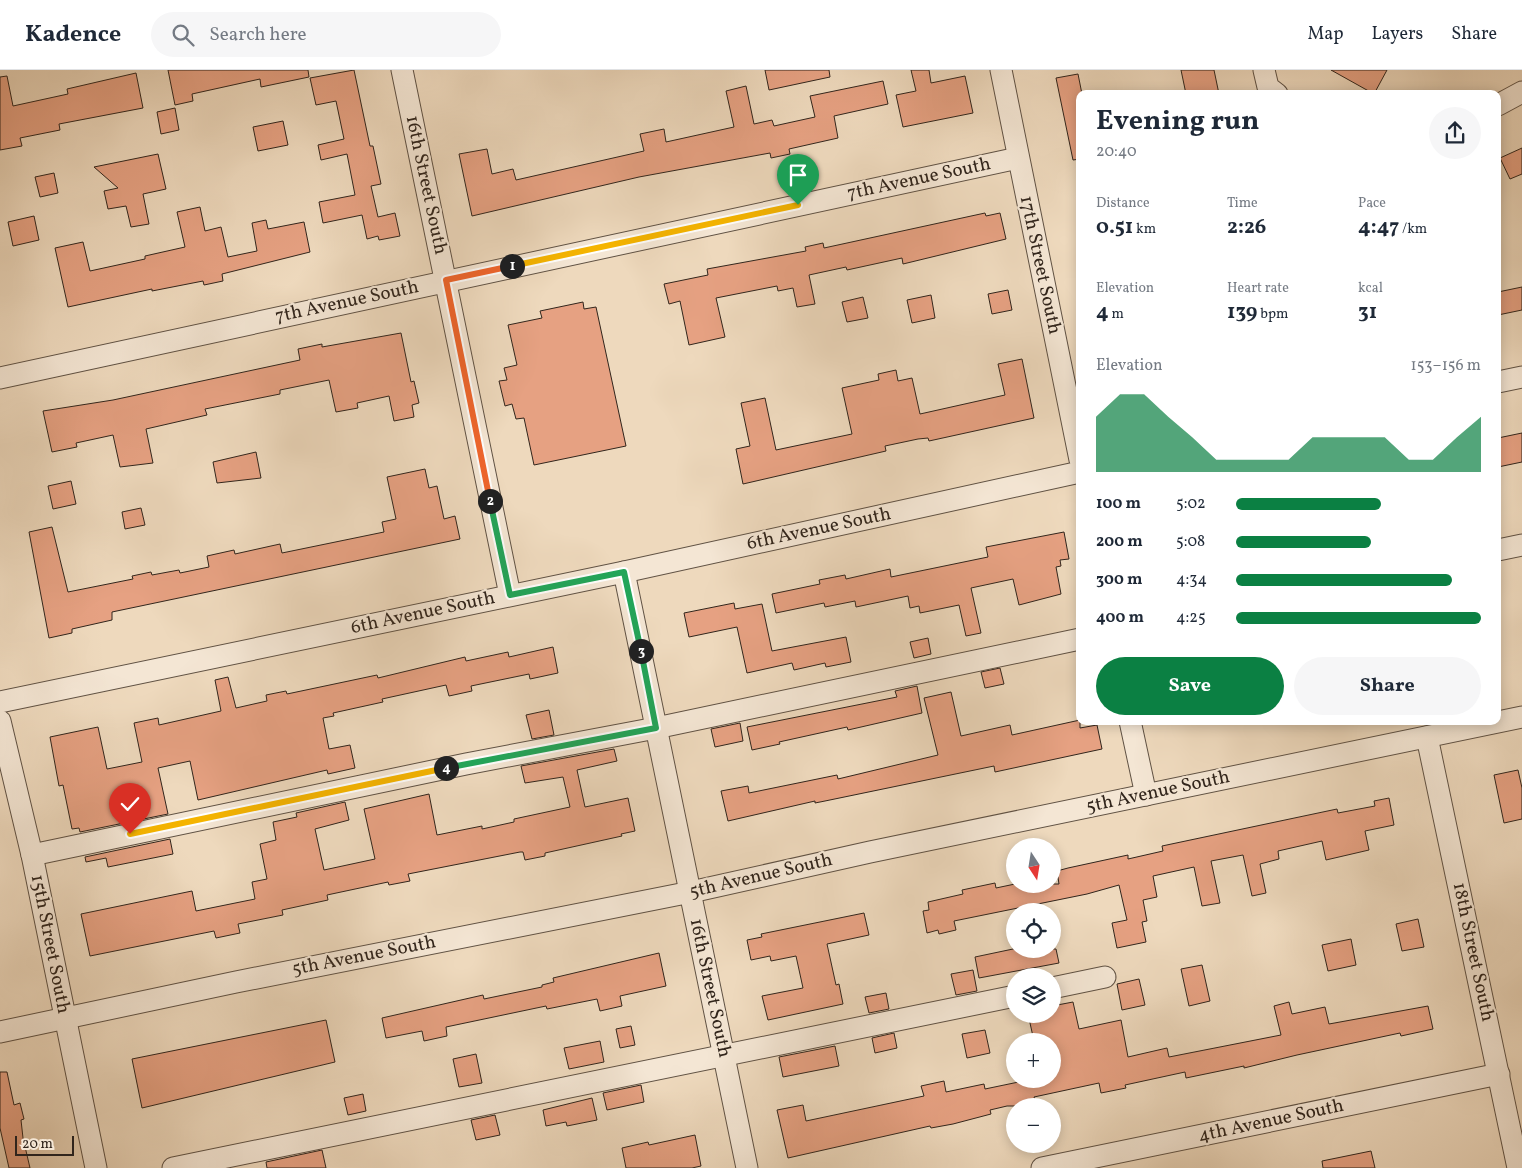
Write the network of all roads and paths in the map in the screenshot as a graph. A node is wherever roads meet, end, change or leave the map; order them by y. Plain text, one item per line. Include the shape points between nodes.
1 (402, 70) edge
2 (1001, 70) edge
3 (1522, 92) edge
4 (1501, 103) edge
5 (1018, 158) junction
6 (446, 280) junction
7 (1522, 377) edge
8 (0, 378) edge
9 (1501, 381) edge
10 (1076, 441) edge
11 (1076, 473) edge
12 (1522, 545) edge
13 (1501, 549) edge
14 (624, 572) junction
15 (510, 595) junction
16 (1076, 640) edge
17 (0, 702) edge
18 (1522, 716) edge
19 (0, 721) edge
20 (1501, 721) edge
21 (1131, 725) edge
22 (1481, 725) edge
23 (656, 728) junction
24 (1427, 737) junction
25 (1146, 795) junction
26 (32, 855) junction
27 (690, 892) junction
28 (1105, 977) dead end
29 (1061, 986) edge
30 (1006, 998) edge
31 (65, 1018) junction
32 (0, 1032) edge
33 (724, 1056) junction
34 (1499, 1074) junction
35 (96, 1168) edge
36 (173, 1168) edge
37 (747, 1168) edge
38 (1042, 1168) edge
39 (1518, 1168) edge

1 - 6 street, 16th Street South
2 - 5 street, 17th Street South
3 - 4 street
5 - 6 street, 7th Avenue South
5 - 10 street, 17th Street South
6 - 8 street, 7th Avenue South
6 - 15 street, 16th Street South
7 - 9 street
11 - 14 street, 6th Avenue South
12 - 13 street
14 - 15 street, 6th Avenue South
14 - 23 street, 16th Street South
15 - 17 street, 6th Avenue South
16 - 23 street
18 - 20 street, 5th Avenue South
19 - 26 street, 15th Street South
21 - 25 street
22 - 24 street, 5th Avenue South
23 - 26 street via 466,764
23 - 27 street, 16th Street South
24 - 25 street, 5th Avenue South
24 - 34 street, 18th Street South
25 - 27 street, 5th Avenue South
26 - 31 street, 15th Street South
27 - 31 street, 5th Avenue South
27 - 33 street, 16th Street South
28 - 29 street
30 - 33 street
31 - 32 street, 5th Avenue South
31 - 35 street, 15th Street South
33 - 36 street
33 - 37 street, 16th Street South
34 - 38 street, 4th Avenue South
34 - 39 street, 18th Street South

